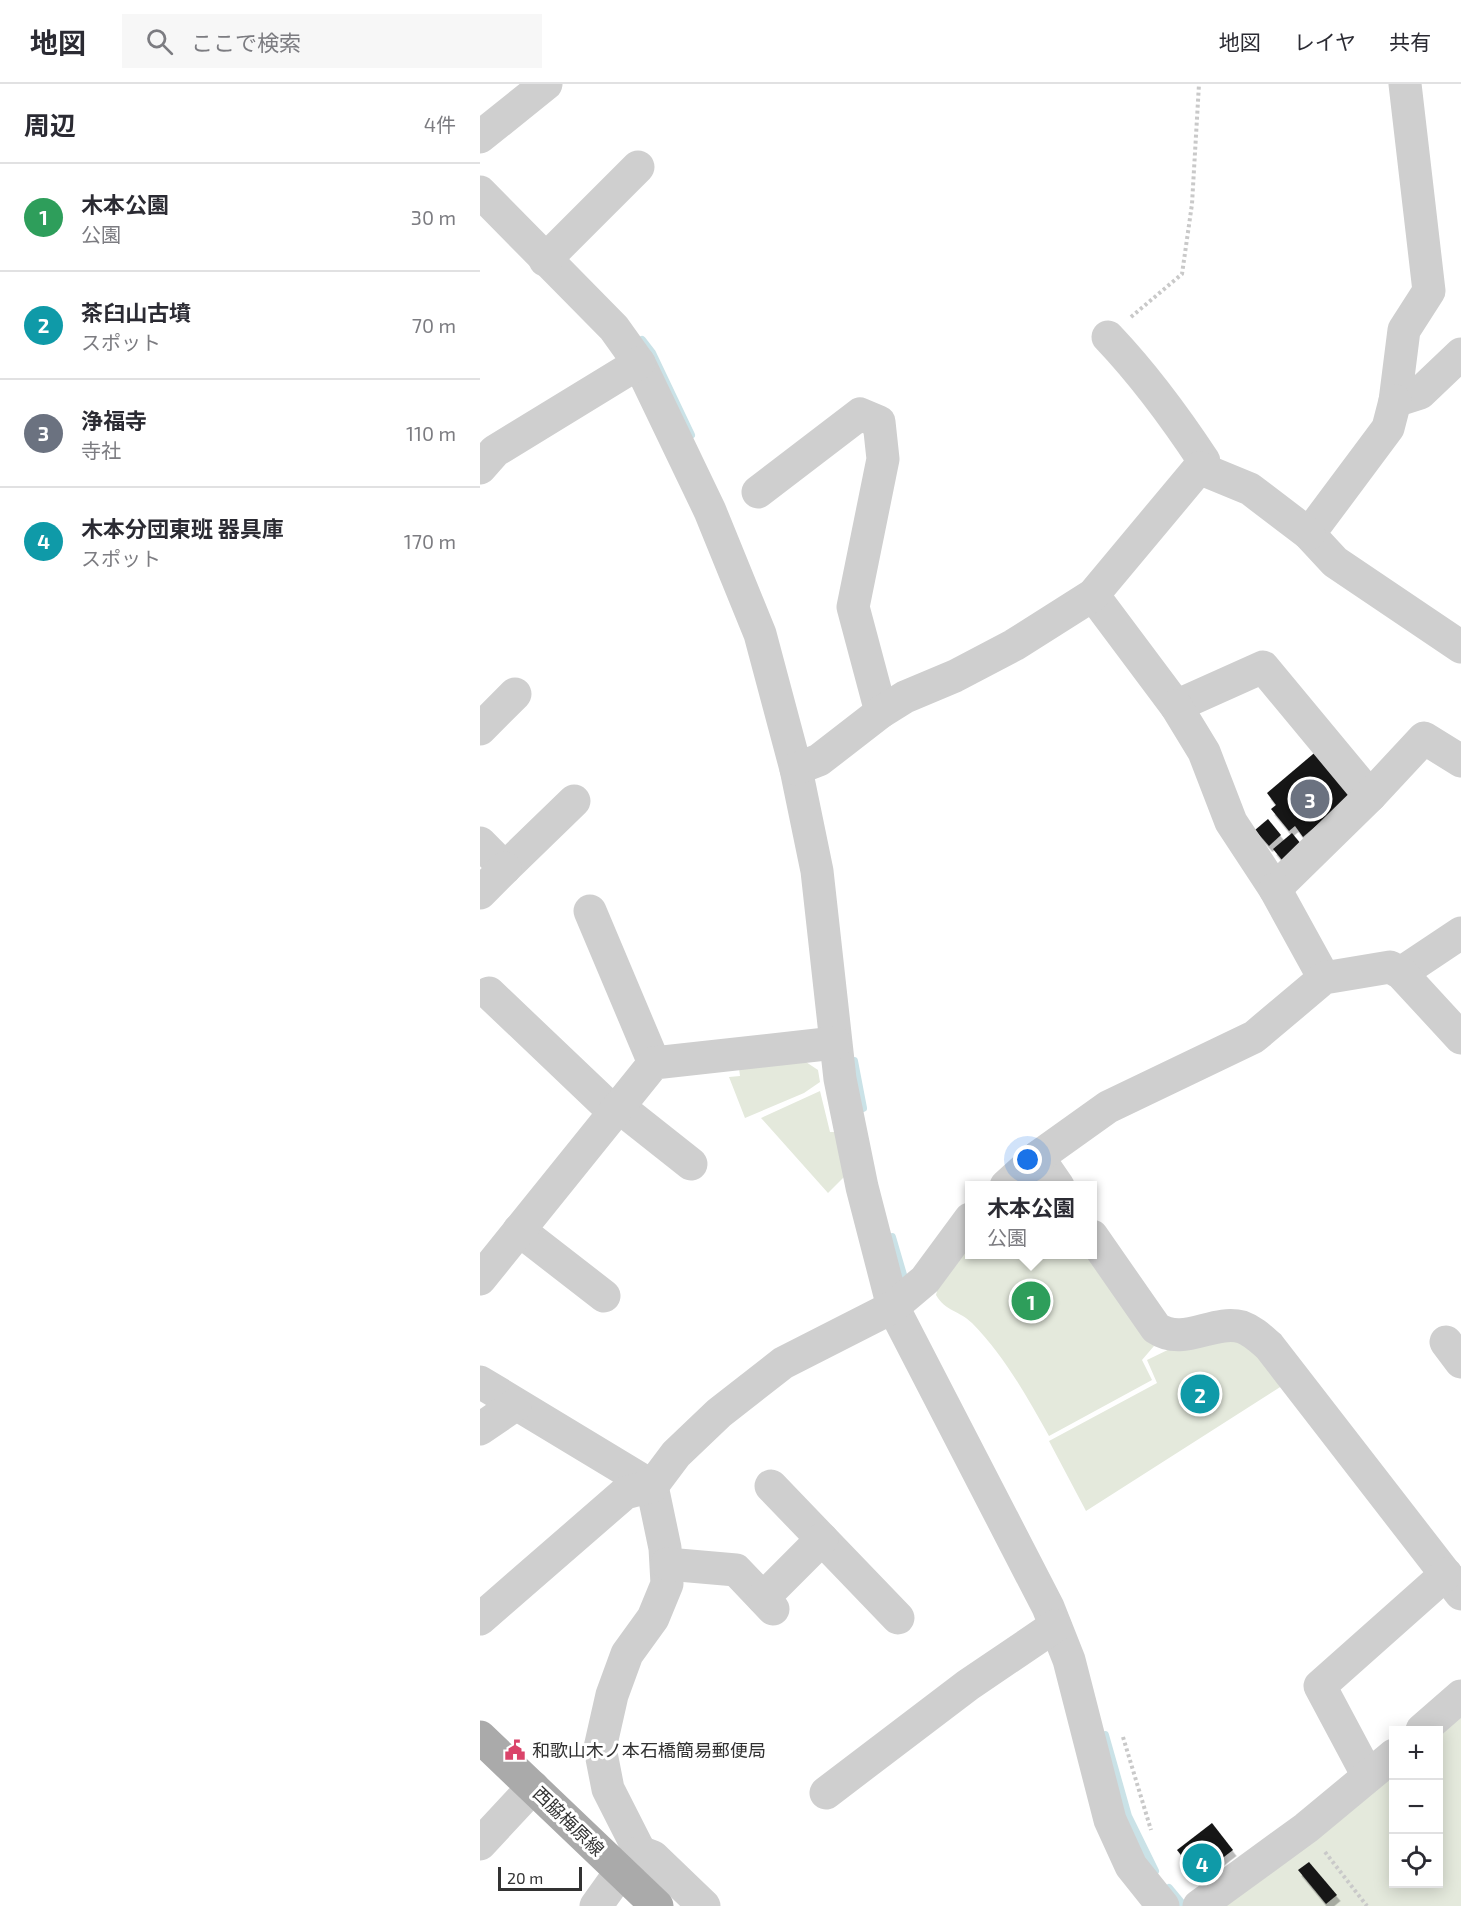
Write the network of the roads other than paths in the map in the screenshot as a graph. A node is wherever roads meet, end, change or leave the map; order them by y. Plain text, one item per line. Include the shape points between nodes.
1 (546, 84) edge
2 (1405, 84) edge
3 (480, 136) edge
4 (638, 167) dead end
5 (480, 192) edge
6 (553, 252) junction
7 (1108, 338) road end
8 (1461, 354) edge
9 (639, 363) junction
10 (1395, 401) junction
11 (480, 468) edge
12 (1199, 468) junction
13 (758, 492) dead end
14 (1309, 534) junction
15 (1093, 595) junction
16 (1461, 647) edge
17 (515, 694) dead end
18 (1176, 706) junction
19 (881, 712) junction
20 (480, 729) edge
21 (1461, 761) edge
22 (807, 765) junction
23 (1370, 796) junction
24 (574, 801) dead end
25 (480, 843) edge
26 (505, 868) junction
27 (1275, 889) junction
28 (480, 893) edge
29 (590, 911) dead end
30 (1461, 933) edge
31 (1401, 973) junction
32 (1324, 978) junction
33 (489, 993) dead end
34 (1461, 1038) edge
35 (835, 1044) junction
36 (654, 1063) junction
37 (616, 1109) junction
38 (1038, 1157) junction
39 (691, 1164) dead end
40 (1011, 1181) edge
41 (1055, 1181) edge
42 (965, 1225) edge
43 (519, 1230) junction
44 (1097, 1243) edge
45 (480, 1279) edge
46 (604, 1296) dead end
47 (893, 1307) junction
48 (480, 1382) edge
49 (515, 1405) junction
50 (480, 1429) edge
51 (652, 1486) junction
52 (771, 1486) dead end
53 (822, 1539) junction
54 (667, 1564) junction
55 (1453, 1584) edge
56 (898, 1618) dead end
57 (480, 1619) edge
58 (1055, 1626) junction
59 (1461, 1696) edge
60 (1428, 1726) edge
61 (480, 1737) edge
62 (1389, 1759) edge
63 (1368, 1776) junction
64 (533, 1787) junction
65 (826, 1793) dead end
66 (480, 1844) edge
67 (630, 1862) junction
68 (1206, 1901) edge
69 (596, 1906) edge
70 (657, 1906) edge
71 (704, 1906) edge
72 (1164, 1906) edge

1 - 3 street
2 - 10 street via 1429,291 1404,330
4 - 6 street
5 - 6 street
6 - 9 street
7 - 12 street via 1176,418 1204,460
8 - 10 street via 1420,393
9 - 11 street via 495,451
9 - 22 street via 710,511
10 - 14 street via 1388,428
12 - 14 street via 1250,489
12 - 15 street
13 - 19 street via 860,414 879,422 883,459 853,607
14 - 16 street via 1335,562
15 - 18 street
15 - 19 street via 1014,645
17 - 20 street
18 - 23 street via 1263,667
18 - 27 street via 1204,752 1231,822
19 - 22 street
21 - 23 street via 1424,738
22 - 35 street
23 - 27 street
24 - 26 street
25 - 26 street
26 - 28 street
27 - 32 street
29 - 36 street
30 - 31 street
31 - 32 street via 1390,967
31 - 34 street
32 - 38 street via 1254,1037 1108,1107
33 - 37 street
35 - 36 street
35 - 47 street via 862,1187
36 - 37 street
37 - 39 street
37 - 43 street
38 - 40 street
38 - 41 street
42 - 47 street via 925,1280
43 - 45 street
43 - 46 street
44 - 55 street via 1156,1328 1166,1335 1234,1325 1245,1328 1269,1346
47 - 51 street via 783,1363 719,1413 676,1454
47 - 58 street
48 - 49 street
49 - 50 street
49 - 51 street
51 - 54 street
51 - 57 street via 625,1493
52 - 53 street
53 - 54 street via 768,1604 736,1570
53 - 56 street
54 - 67 street via 667,1584 653,1618 627,1654 612,1695 600,1748
55 - 63 street via 1391,1624 1320,1686
58 - 65 street via 968,1685
58 - 72 street via 1069,1660 1110,1820 1131,1866
59 - 60 street
61 - 64 main road, 西脇梅原線
62 - 63 street
63 - 68 street via 1306,1828
64 - 66 street
64 - 67 main road, 西脇梅原線
67 - 69 street
67 - 70 main road, 西脇梅原線
67 - 71 street via 653,1857

